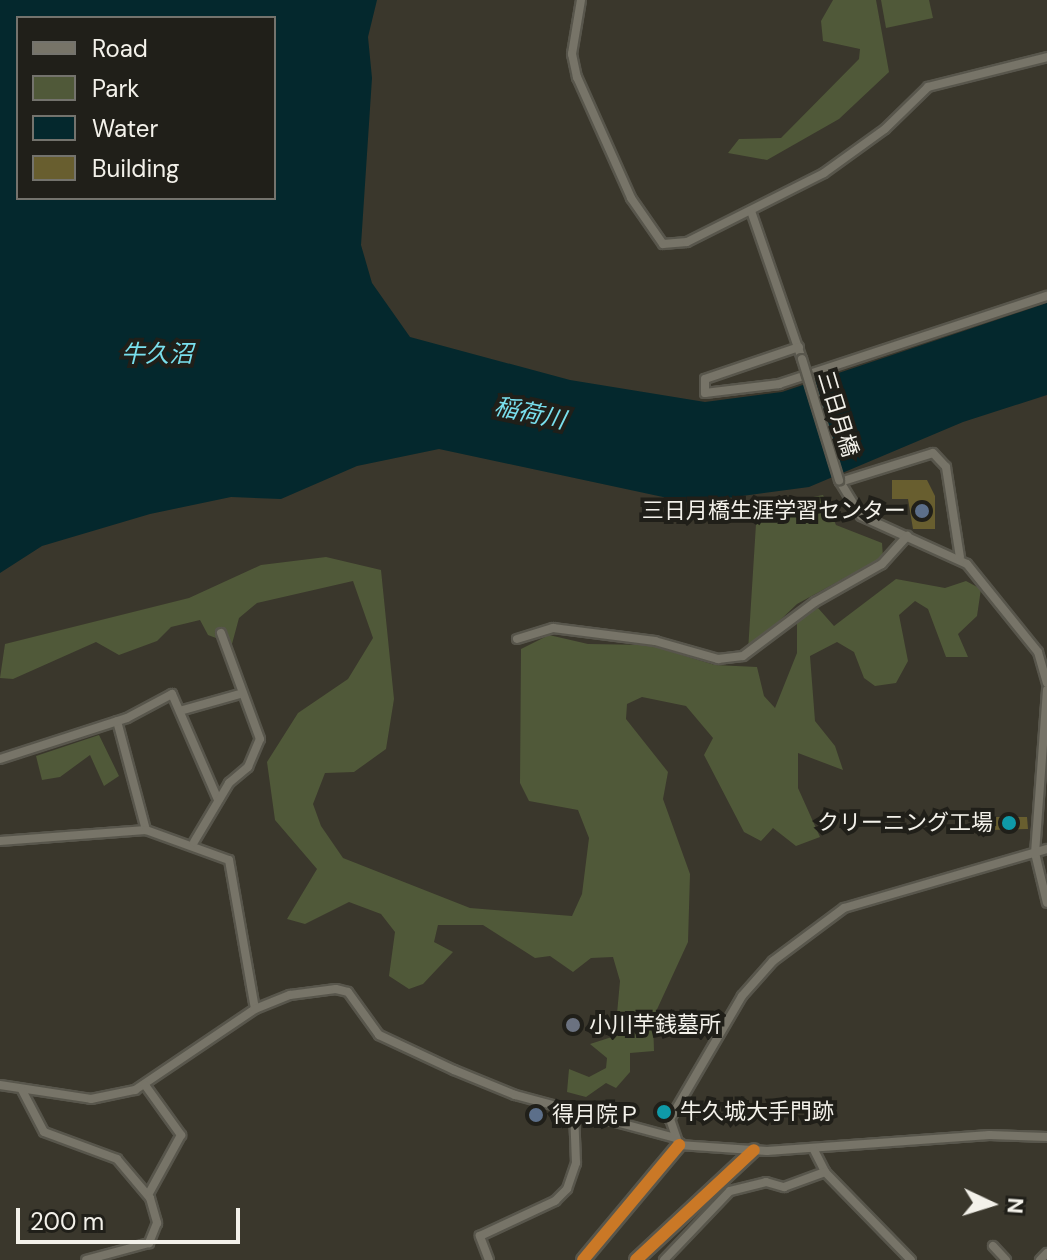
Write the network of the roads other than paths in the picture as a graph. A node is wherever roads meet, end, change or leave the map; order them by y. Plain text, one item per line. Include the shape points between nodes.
1 (581, 0) edge
2 (1047, 57) edge
3 (751, 211) junction
4 (1047, 296) edge
5 (799, 347) junction
6 (839, 481) junction
7 (907, 536) junction
8 (960, 557) junction
9 (221, 633) dead end
10 (517, 639) dead end
11 (1047, 683) edge
12 (1047, 690) edge
13 (243, 693) junction
14 (183, 710) junction
15 (117, 721) junction
16 (0, 759) edge
17 (218, 800) junction
18 (146, 830) junction
19 (0, 841) edge
20 (194, 842) junction
21 (1047, 849) edge
22 (1035, 853) junction
23 (1047, 903) edge
24 (255, 1009) junction
25 (0, 1085) edge
26 (145, 1085) junction
27 (22, 1090) junction
28 (574, 1112) junction
29 (1047, 1137) edge
30 (677, 1141) junction
31 (754, 1150) junction
32 (814, 1150) junction
33 (825, 1172) junction
34 (148, 1195) junction
35 (993, 1246) dead end
36 (1047, 1253) edge
37 (86, 1260) edge
38 (489, 1260) edge
39 (583, 1260) edge
40 (636, 1260) edge
41 (664, 1260) edge
42 (911, 1260) edge
43 (1006, 1260) edge
44 (1040, 1260) edge

1 - 3 street via 572,54 577,77 631,198 663,244 687,242
2 - 3 street via 928,87 845,158
3 - 5 street, 三日月橋
4 - 5 street via 779,384 705,393 705,379
5 - 6 street, 三日月橋, bridge
6 - 7 street, 三日月橋 via 861,516
6 - 8 street via 933,453 946,467 944,488
7 - 8 street, 三日月橋
7 - 10 street via 882,564 815,602 743,656 718,659 655,641 553,628
8 - 11 street via 1038,652
9 - 13 street
12 - 22 street
13 - 14 street
13 - 17 street via 260,739 248,767
14 - 15 street via 172,694
14 - 17 street
15 - 16 street
15 - 18 street
17 - 20 street
18 - 19 street
18 - 20 street
20 - 24 street via 229,860
21 - 22 street
22 - 23 street
22 - 30 street via 858,903 773,961 742,996 677,1097 670,1119
24 - 26 street
24 - 28 street via 313,990 348,992 379,1035 515,1095
25 - 27 street
26 - 27 street via 91,1099
26 - 34 street via 181,1135
27 - 34 street via 44,1132 117,1159
28 - 30 street
28 - 38 street via 576,1163 567,1189 555,1201 480,1236
29 - 32 street via 917,1139
30 - 31 street
30 - 39 highway
31 - 32 street
31 - 40 highway
32 - 33 street
33 - 41 street via 784,1187 766,1182 730,1191
33 - 42 street
34 - 37 street via 157,1223 149,1243
35 - 43 street
36 - 44 street

